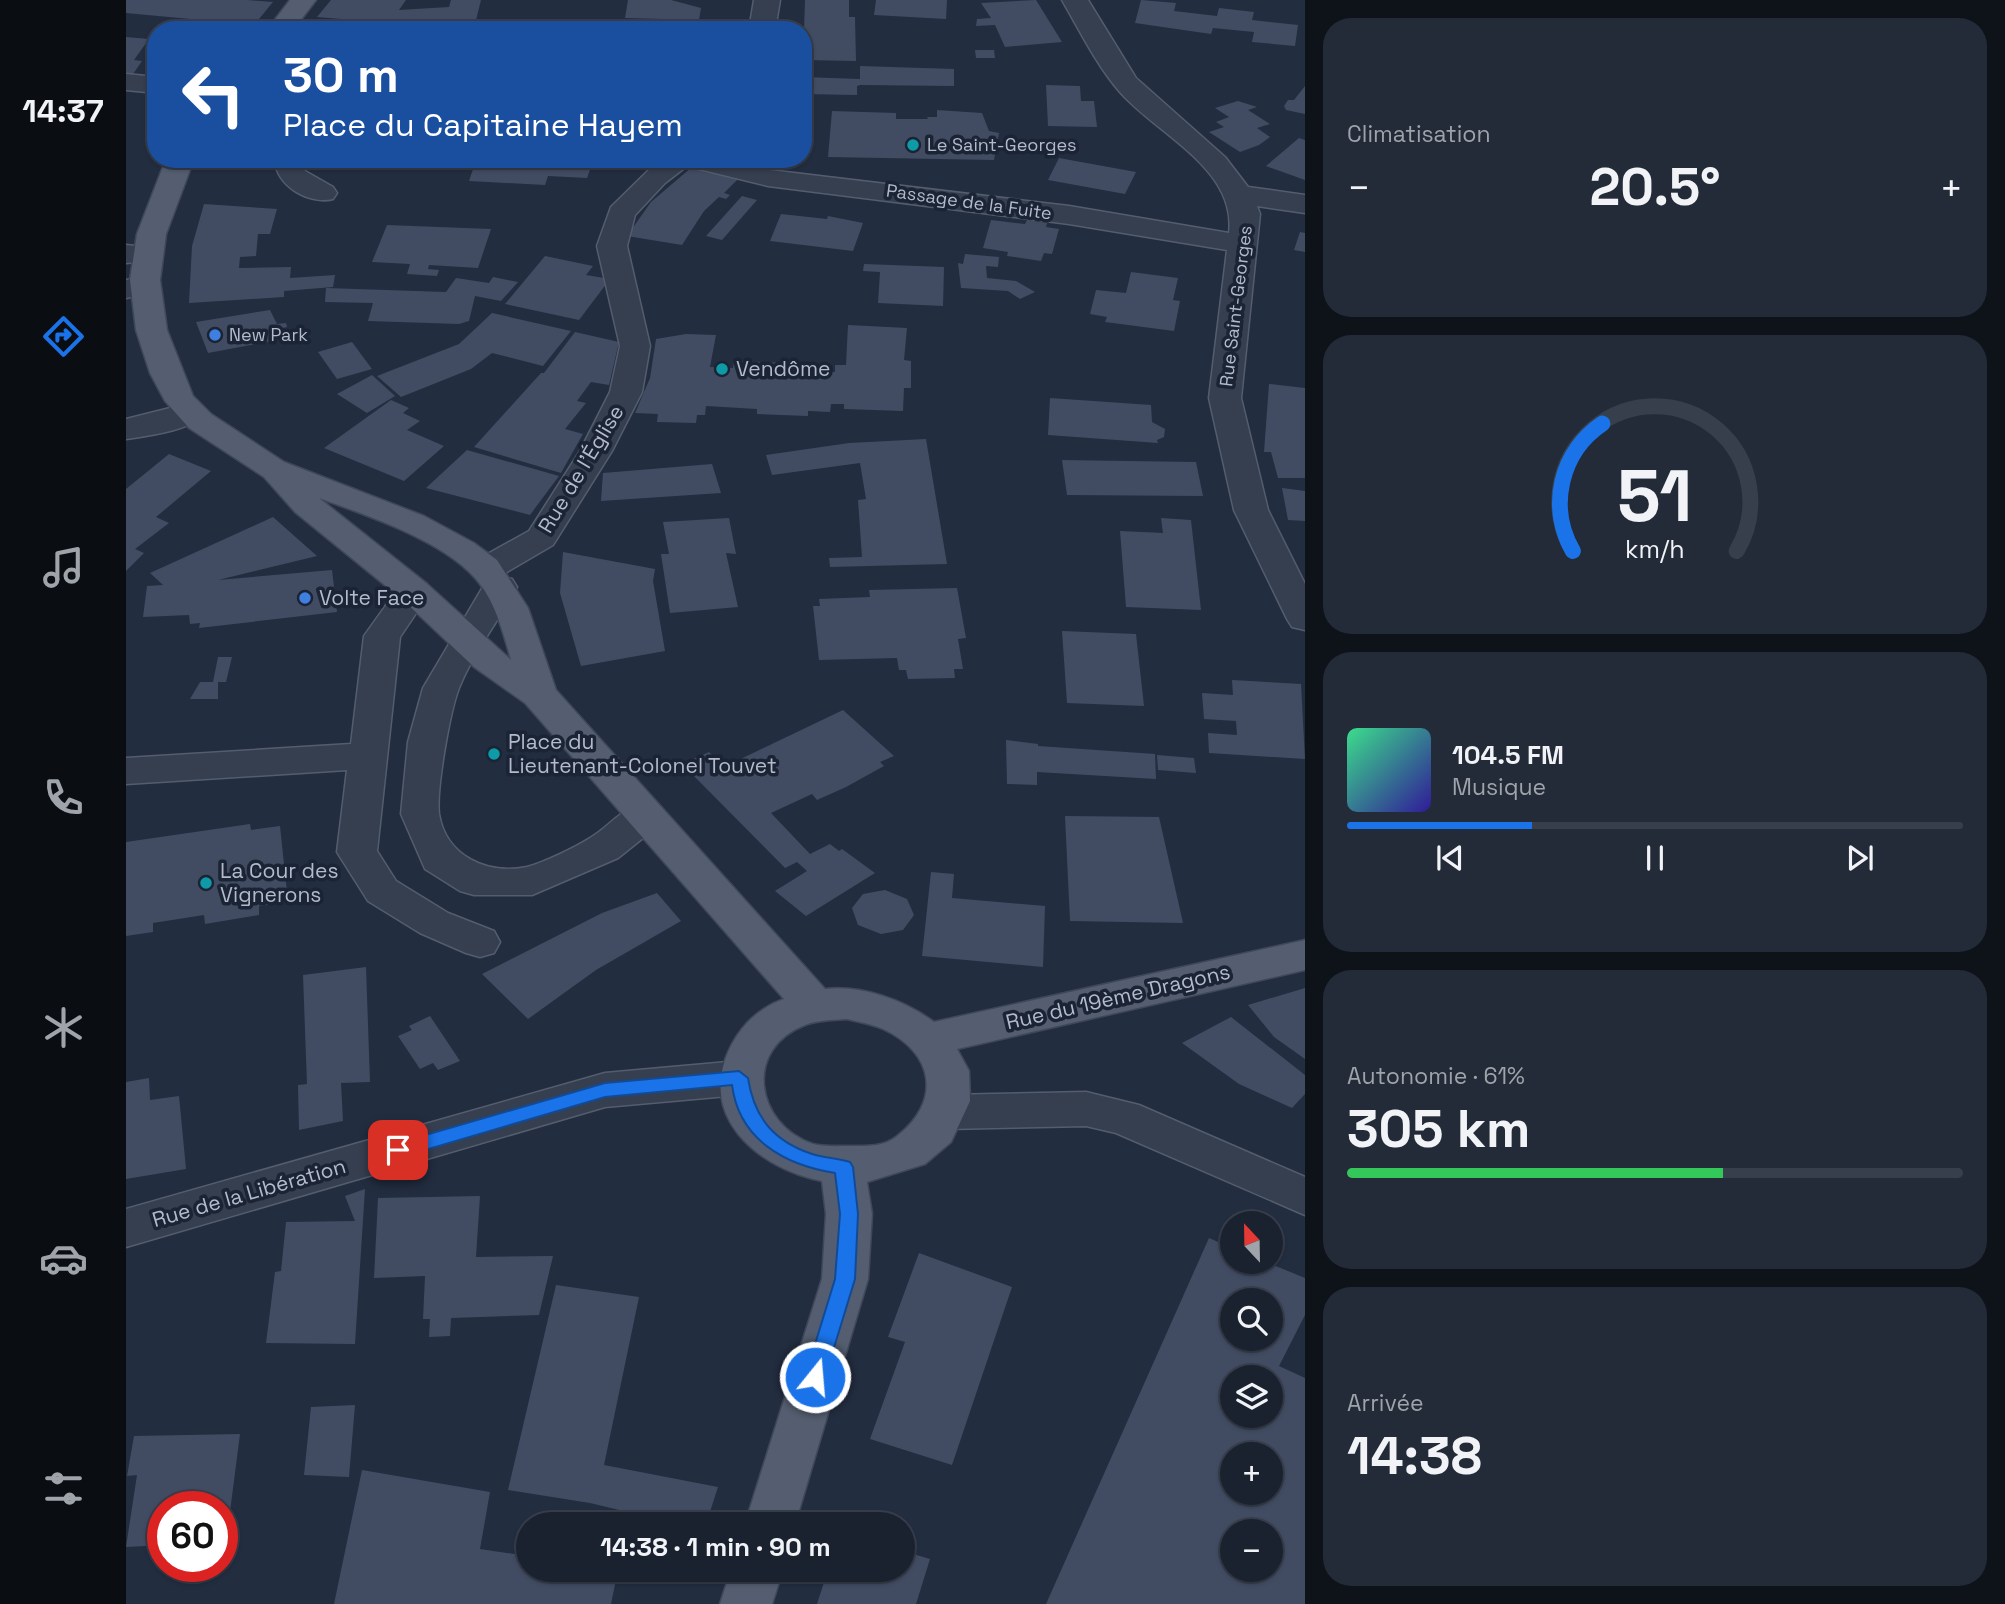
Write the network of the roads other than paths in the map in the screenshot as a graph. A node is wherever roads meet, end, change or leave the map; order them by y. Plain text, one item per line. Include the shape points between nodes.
1 (303, 0) edge
2 (767, 0) edge
3 (1075, 0) edge
4 (287, 21) edge
5 (764, 21) edge
6 (126, 82) edge
7 (147, 84) edge
8 (176, 168) edge
9 (290, 168) edge
10 (666, 168) edge
11 (729, 168) edge
12 (323, 193) dead end
13 (1241, 195) junction
14 (1305, 204) edge
15 (1243, 244) junction
16 (136, 254) edge
17 (135, 287) edge
18 (190, 413) junction
19 (126, 429) edge
20 (276, 471) junction
21 (493, 578) junction
22 (414, 591) junction
23 (1305, 619) edge
24 (467, 642) junction
25 (538, 694) junction
26 (368, 756) junction
27 (126, 771) edge
28 (644, 816) junction
29 (480, 942) dead end
30 (1305, 955) edge
31 (815, 1006) junction
32 (930, 1039) junction
33 (739, 1078) junction
34 (946, 1112) junction
35 (843, 1167) junction
36 (1305, 1197) edge
37 (126, 1228) edge
38 (774, 1512) edge
39 (753, 1582) edge
40 (746, 1604) edge

1 - 4 main road
2 - 5 street
3 - 13 street, Rue Saint-Georges via 1116,70
6 - 7 street
8 - 16 main road
9 - 12 street via 298,181
10 - 21 street, Rue de l'Église via 621,213 612,246 635,346 626,392 596,451 541,538
11 - 15 street, Passage de la Fuite via 768,178 1069,215
13 - 14 street
13 - 15 street, Rue Saint-Georges via 1247,214
15 - 23 street, Rue Saint-Georges via 1225,398 1251,510
16 - 17 main road
17 - 18 main road via 171,387
18 - 19 street
18 - 20 main road
20 - 21 main road via 436,534
20 - 22 main road via 296,498
21 - 24 street
21 - 25 main road via 530,658
22 - 24 main road
22 - 26 street via 382,636
24 - 25 main road via 506,676
24 - 28 street via 441,688 427,742 420,814 439,859 474,881 532,881 604,848
25 - 28 main road
26 - 27 street
26 - 29 street via 357,852 382,891 434,923
28 - 31 main road
30 - 32 main road, Rue du 19ème Dragons
31 - 32 main road via 847,1003 878,1008 907,1021
31 - 33 main road via 786,1015 762,1032 747,1054
32 - 34 main road via 945,1062 950,1087
33 - 35 main road via 743,1104 757,1128 780,1147 810,1161
33 - 37 street, Rue de la Libération via 605,1090
34 - 35 main road via 931,1135 907,1153 877,1164
34 - 36 street via 1086,1110 1124,1117
35 - 38 main road via 849,1214 845,1279
39 - 40 main road

